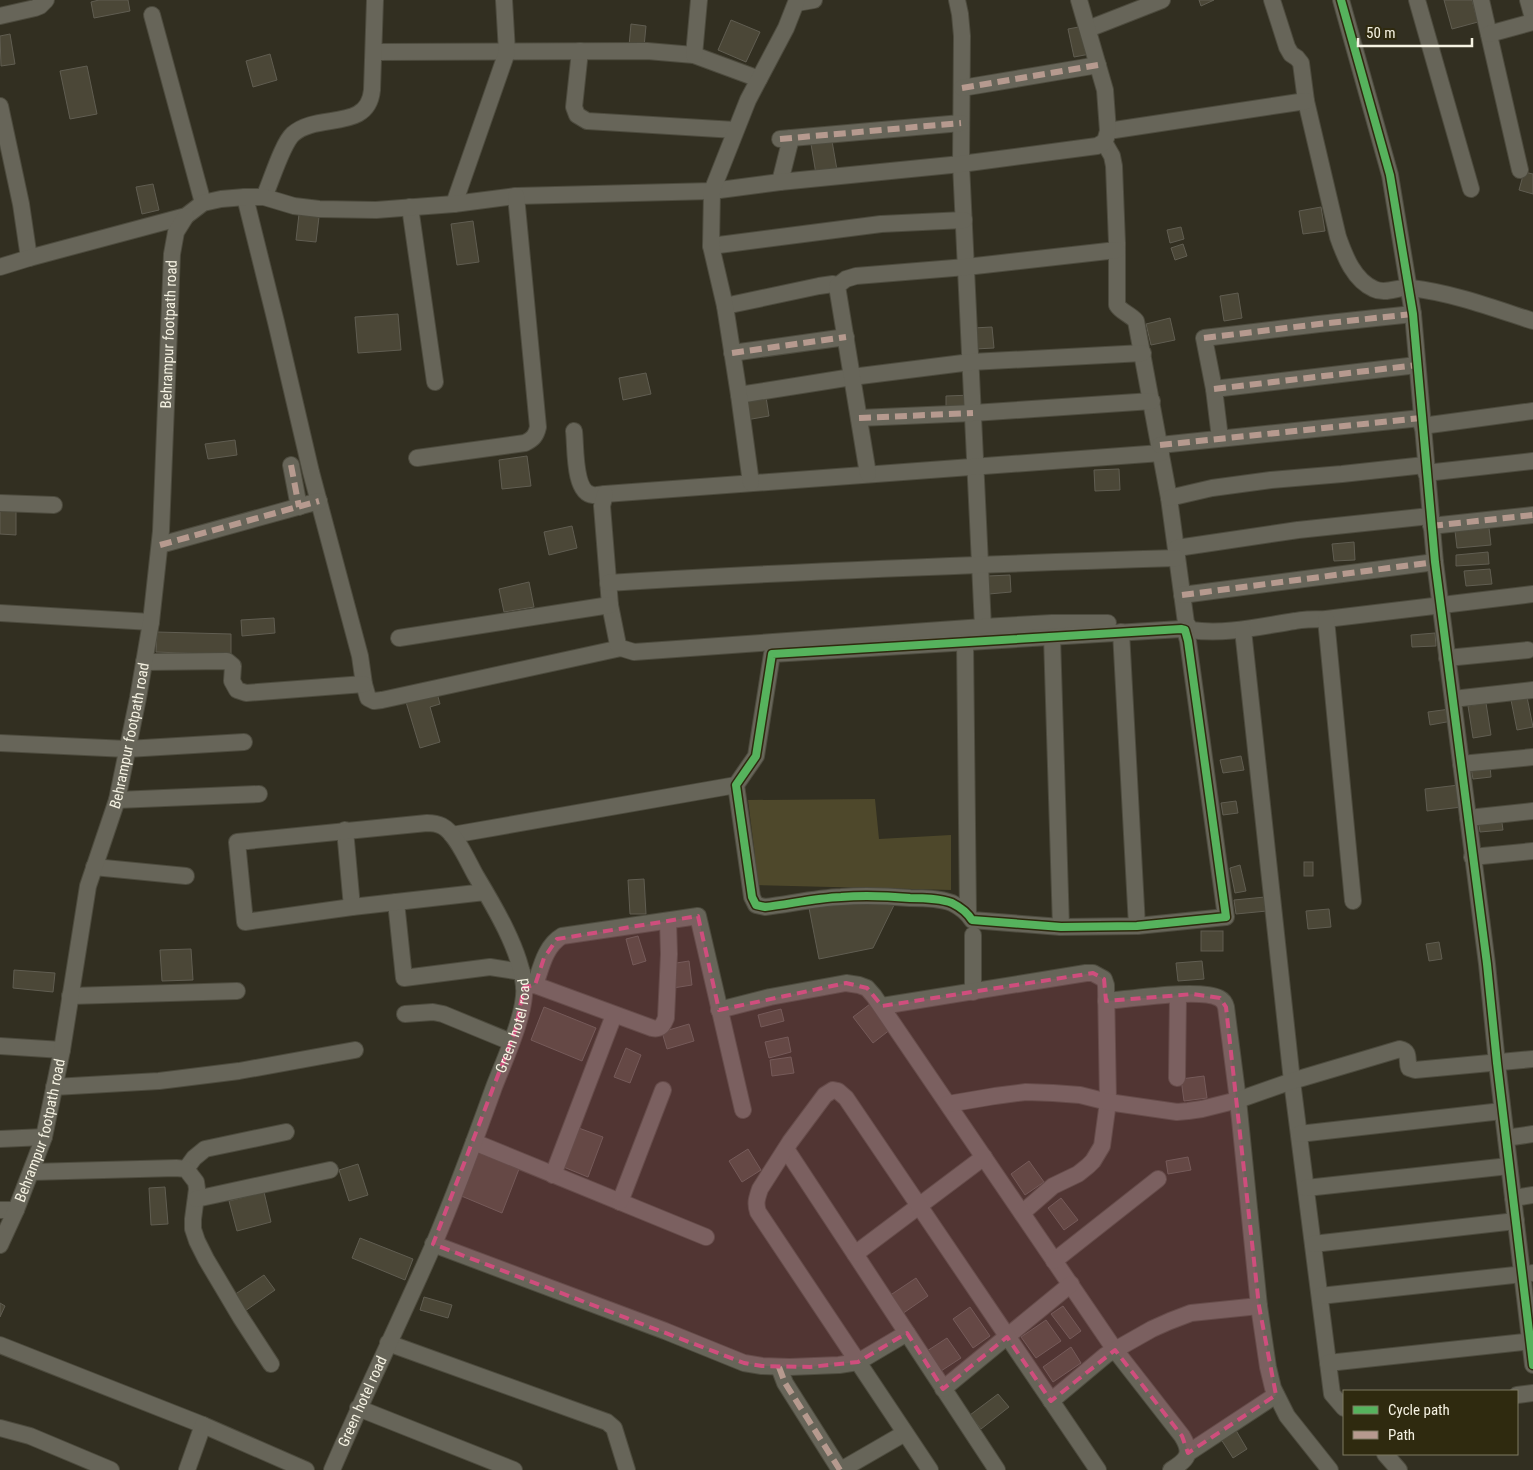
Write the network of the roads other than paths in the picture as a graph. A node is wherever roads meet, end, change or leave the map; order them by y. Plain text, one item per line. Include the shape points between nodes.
1 (46, 0) edge
2 (375, 0) edge
3 (504, 0) edge
4 (699, 0) edge
5 (814, 0) edge
6 (957, 0) edge
7 (1079, 0) edge
8 (1162, 0) edge
9 (1272, 0) edge
10 (1341, 0) edge
11 (1417, 0) edge
12 (1481, 0) edge
13 (1528, 0) edge
14 (797, 1) edge
15 (5, 10) edge
16 (152, 15) dead end
17 (1533, 18) edge
18 (1533, 22) edge
19 (1088, 29) junction
20 (1489, 34) junction
21 (580, 51) junction
22 (374, 52) junction
23 (507, 52) junction
24 (694, 55) junction
25 (1098, 66) junction
26 (759, 79) junction
27 (962, 88) junction
28 (1306, 101) junction
29 (0, 106) edge
30 (961, 123) junction
31 (735, 130) junction
32 (1106, 137) junction
33 (961, 164) junction
34 (1520, 170) dead end
35 (780, 182) junction
36 (1470, 189) dead end
37 (712, 191) junction
38 (516, 196) junction
39 (246, 197) junction
40 (264, 197) junction
41 (203, 203) junction
42 (454, 204) junction
43 (410, 207) junction
44 (186, 216) junction
45 (964, 220) junction
46 (711, 246) junction
47 (1116, 250) junction
48 (29, 258) junction
49 (0, 267) edge
50 (966, 267) junction
51 (837, 286) junction
52 (1409, 287) junction
53 (725, 306) junction
54 (1412, 314) junction
55 (1533, 321) edge
56 (846, 337) junction
57 (732, 353) junction
58 (1143, 353) junction
59 (971, 362) junction
60 (1417, 365) junction
61 (852, 377) junction
62 (435, 382) dead end
63 (1214, 389) junction
64 (739, 395) junction
65 (1152, 400) junction
66 (1533, 411) edge
67 (973, 413) junction
68 (859, 418) junction
69 (1422, 422) junction
70 (574, 430) dead end
71 (1220, 438) junction
72 (1161, 449) junction
73 (417, 458) dead end
74 (1533, 461) edge
75 (291, 465) dead end
76 (976, 466) junction
77 (1426, 469) junction
78 (868, 474) junction
79 (751, 483) junction
80 (605, 494) junction
81 (1169, 498) junction
82 (318, 501) junction
83 (0, 503) edge
84 (54, 505) dead end
85 (300, 507) junction
86 (1533, 515) edge
87 (1430, 521) junction
88 (160, 545) junction
89 (1177, 553) junction
90 (1435, 562) junction
91 (980, 565) junction
92 (608, 583) junction
93 (1533, 594) edge
94 (1182, 595) junction
95 (610, 605) junction
96 (1440, 606) junction
97 (0, 613) edge
98 (1326, 618) junction
99 (151, 622) junction
100 (1186, 623) junction
101 (983, 627) junction
102 (1243, 630) junction
103 (1121, 632) junction
104 (1052, 637) junction
105 (399, 638) dead end
106 (965, 642) junction
107 (621, 648) junction
108 (1528, 650) dead end
109 (1447, 658) junction
110 (144, 662) junction
111 (364, 684) junction
112 (1533, 690) edge
113 (1453, 699) junction
114 (244, 742) dead end
115 (0, 743) edge
116 (127, 749) junction
117 (1533, 757) edge
118 (1461, 764) junction
119 (736, 785) junction
120 (259, 794) dead end
121 (117, 800) junction
122 (1533, 811) edge
123 (1468, 818) junction
124 (345, 830) junction
125 (452, 835) junction
126 (1533, 851) edge
127 (1472, 857) junction
128 (94, 867) junction
129 (186, 876) dead end
130 (485, 892) junction
131 (1353, 901) dead end
132 (396, 902) junction
133 (352, 907) junction
134 (968, 914) junction
135 (668, 920) junction
136 (1137, 926) junction
137 (1061, 927) junction
138 (973, 935) dead end
139 (527, 981) junction
140 (237, 990) dead end
141 (973, 992) junction
142 (1178, 995) junction
143 (70, 996) junction
144 (1106, 1001) junction
145 (882, 1006) junction
146 (719, 1010) junction
147 (405, 1014) dead end
148 (614, 1015) junction
149 (511, 1042) junction
150 (0, 1046) edge
151 (62, 1050) junction
152 (355, 1050) dead end
153 (1533, 1059) edge
154 (1497, 1063) junction
155 (1177, 1078) dead end
156 (1292, 1081) junction
157 (54, 1087) junction
158 (663, 1090) dead end
159 (1238, 1100) junction
160 (1108, 1102) junction
161 (948, 1104) junction
162 (743, 1110) dead end
163 (1502, 1111) junction
164 (286, 1132) dead end
165 (1299, 1134) junction
166 (1533, 1134) edge
167 (44, 1137) junction
168 (1506, 1138) junction
169 (0, 1139) edge
170 (474, 1142) junction
171 (786, 1149) junction
172 (984, 1157) junction
173 (1509, 1166) junction
174 (186, 1169) junction
175 (330, 1170) dead end
176 (31, 1172) junction
177 (553, 1175) junction
178 (1158, 1179) dead end
179 (1306, 1188) junction
180 (1533, 1195) edge
181 (1513, 1198) junction
182 (196, 1199) junction
183 (620, 1202) junction
184 (919, 1206) junction
185 (8, 1210) edge
186 (1022, 1213) junction
187 (1516, 1220) junction
188 (706, 1237) dead end
189 (433, 1244) junction
190 (1313, 1244) junction
191 (0, 1245) edge
192 (855, 1254) junction
193 (1054, 1260) junction
194 (1528, 1274) edge
195 (1071, 1284) junction
196 (1320, 1296) junction
197 (1258, 1306) junction
198 (907, 1333) junction
199 (1007, 1336) junction
200 (1532, 1341) edge
201 (388, 1343) junction
202 (0, 1345) edge
203 (1115, 1350) junction
204 (858, 1362) junction
205 (1328, 1363) junction
206 (271, 1364) dead end
207 (1533, 1365) edge
208 (779, 1367) junction
209 (944, 1389) junction
210 (1533, 1393) edge
211 (1518, 1395) edge
212 (1276, 1396) junction
213 (1051, 1401) junction
214 (1343, 1407) edge
215 (358, 1408) junction
216 (203, 1426) junction
217 (0, 1428) edge
218 (905, 1433) junction
219 (1188, 1453) junction
220 (1386, 1455) edge
221 (111, 1470) edge
222 (186, 1470) edge
223 (306, 1470) edge
224 (332, 1470) edge
225 (514, 1470) edge
226 (628, 1470) edge
227 (840, 1470) edge
228 (930, 1470) edge
229 (997, 1470) edge
230 (1098, 1470) edge
231 (1171, 1470) edge
232 (1330, 1470) edge
233 (1399, 1470) edge

1 - 15 street via 35,8
2 - 22 street
3 - 23 street
4 - 24 street
5 - 14 street
6 - 27 street via 962,36
7 - 19 street
8 - 19 street
9 - 28 street via 1287,47 1301,63
10 - 52 street via 1390,175
11 - 36 street
12 - 20 street
13 - 17 street
14 - 26 street
16 - 41 street
18 - 20 street
19 - 25 street
20 - 34 street
21 - 23 street
21 - 24 street
21 - 31 street via 574,108 577,115 587,121
22 - 23 street
22 - 40 street via 368,107 352,116 312,125 294,134 284,148
23 - 42 street
24 - 26 street
25 - 27 street
25 - 32 street via 1105,90
26 - 31 street
27 - 30 street
28 - 32 street
28 - 52 street via 1344,254 1358,277 1374,289 1381,292
29 - 48 street
30 - 33 street
30 - 35 street via 785,138
31 - 37 street
32 - 33 street via 1097,146
32 - 47 street via 1114,166
33 - 35 street
33 - 45 street
35 - 37 street
37 - 38 street
37 - 46 street
38 - 42 street
38 - 73 street via 538,427 536,434 525,443
39 - 40 street
39 - 41 street
39 - 82 street
40 - 43 street via 318,209
41 - 44 street
42 - 43 street
43 - 62 street
44 - 48 street
44 - 88 street, Behrampur footpath road via 176,232 172,254
45 - 46 street via 881,224
45 - 50 street
46 - 53 street
47 - 50 street
47 - 58 street via 1116,305 1136,321
48 - 49 street
50 - 51 street via 856,276 846,278
50 - 59 street
51 - 53 street via 819,286
51 - 56 street
52 - 54 street
52 - 55 street via 1450,294
53 - 57 street
54 - 60 street
54 - 63 street via 1204,338
56 - 57 street
56 - 61 street
57 - 64 street
58 - 59 street
58 - 65 street
59 - 61 street
59 - 67 street
60 - 63 street
60 - 69 street
61 - 64 street
61 - 68 street
63 - 71 street
64 - 79 street
65 - 67 street
65 - 72 street
66 - 69 street
67 - 68 street
67 - 76 street
68 - 78 street
69 - 71 street
69 - 77 street
70 - 80 street via 580,485 588,494
71 - 72 street
72 - 76 street
72 - 81 street
74 - 77 street
75 - 85 street
76 - 78 street
76 - 91 street
77 - 81 street via 1271,480
77 - 87 street
78 - 79 street
79 - 80 street
80 - 92 street via 602,506
81 - 89 street
82 - 85 street
82 - 111 street via 360,656
83 - 84 street
85 - 88 street
86 - 87 street
87 - 89 street via 1298,530
87 - 90 street
88 - 99 street, Behrampur footpath road
89 - 91 street
89 - 94 street
90 - 94 street
90 - 96 street
91 - 92 street
91 - 101 street
92 - 95 street
93 - 96 street
94 - 100 street
95 - 105 street
95 - 107 street via 616,639
96 - 98 street
96 - 109 street
97 - 99 street
98 - 102 street
98 - 131 street
99 - 110 street, Behrampur footpath road
100 - 101 street via 1052,623
100 - 102 street via 1191,630
101 - 107 street via 659,651 634,652
102 - 156 street
103 - 104 street
103 - 136 street
103 - 136 street via 1185,630 1226,917
104 - 106 street
104 - 137 street
106 - 119 street via 772,654 756,756
106 - 134 street
107 - 111 street via 374,701 368,698
108 - 109 street
109 - 113 street
110 - 111 street via 227,661 233,666 232,681 237,690 246,693
110 - 116 street, Behrampur footpath road
112 - 113 street
113 - 118 street
114 - 116 street
115 - 116 street
116 - 121 street, Behrampur footpath road
117 - 118 street
118 - 123 street
119 - 125 street
119 - 134 street via 752,897 756,905 764,907 840,897 892,896 944,902 958,906
120 - 121 street
121 - 128 street, Behrampur footpath road
122 - 123 street
123 - 127 street
124 - 125 street via 427,823 441,825
124 - 133 street
124 - 133 street via 237,842 245,922
125 - 130 street, Green hotel road
126 - 127 street
127 - 154 street
128 - 129 street
128 - 143 street, Behrampur footpath road
130 - 132 street
130 - 139 street, Green hotel road via 516,950
132 - 133 street
132 - 139 street via 404,978 490,967
134 - 137 street via 972,920
135 - 139 street via 562,936
135 - 146 street via 698,916
135 - 148 street via 666,1018 663,1026 652,1028
136 - 137 street
138 - 141 street
139 - 148 street
139 - 149 street, Green hotel road
140 - 143 street
141 - 144 street via 1094,973 1104,979
141 - 145 street
142 - 144 street
142 - 155 street
142 - 159 street via 1212,996 1224,1002
143 - 151 street, Behrampur footpath road
144 - 160 street
145 - 146 street via 867,988 846,984 770,997
145 - 161 street
146 - 162 street
147 - 149 street via 443,1014
148 - 177 street
149 - 170 street, Green hotel road
150 - 151 street
151 - 157 street, Behrampur footpath road
152 - 157 street via 239,1071 159,1081
153 - 154 street
154 - 156 street via 1415,1070 1408,1066 1405,1050 1400,1049
154 - 163 street
156 - 159 street
156 - 165 street
157 - 167 street, Behrampur footpath road
158 - 183 street
159 - 160 street via 1177,1112
159 - 197 street
160 - 161 street via 1080,1095 1026,1092
160 - 186 street via 1102,1146 1093,1161 1078,1174 1053,1186
161 - 172 street
163 - 165 street
163 - 168 street
164 - 174 street via 205,1149
165 - 179 street
166 - 168 street
167 - 169 street
167 - 176 street, Behrampur footpath road
168 - 173 street
170 - 177 street
170 - 189 street, Green hotel road
171 - 184 street via 825,1094 838,1091 846,1098
171 - 192 street
171 - 204 street via 760,1190 756,1206
172 - 184 street
172 - 186 street
173 - 179 street
173 - 181 street
174 - 176 street
174 - 182 street via 196,1182
175 - 182 street
176 - 185 street, Behrampur footpath road
177 - 183 street
178 - 193 street
179 - 190 street
180 - 181 street
181 - 187 street
182 - 206 street via 192,1219 197,1241
183 - 188 street
184 - 192 street
184 - 199 street
185 - 191 street, Behrampur footpath road
186 - 193 street
187 - 190 street
187 - 194 street
189 - 201 street, Green hotel road
189 - 208 street via 744,1363
190 - 196 street
192 - 198 street
193 - 195 street
194 - 196 street
194 - 200 street
195 - 199 street
195 - 203 street
196 - 205 street
197 - 203 street via 1183,1315
197 - 212 street
198 - 204 street
198 - 209 street
199 - 209 street
199 - 213 street
200 - 205 street
200 - 207 street
201 - 215 street, Green hotel road
201 - 226 street via 608,1422 614,1428
202 - 216 street
203 - 213 street
203 - 219 street via 1182,1436
204 - 208 street
204 - 218 street
205 - 214 street via 1332,1394
208 - 227 street via 785,1383
209 - 229 street
210 - 211 street
212 - 219 street
212 - 232 street via 1287,1416
213 - 230 street
215 - 224 street, Green hotel road
215 - 225 street
216 - 222 street
216 - 223 street
217 - 221 street via 30,1436
218 - 227 street
218 - 228 street
219 - 231 street
220 - 233 street

